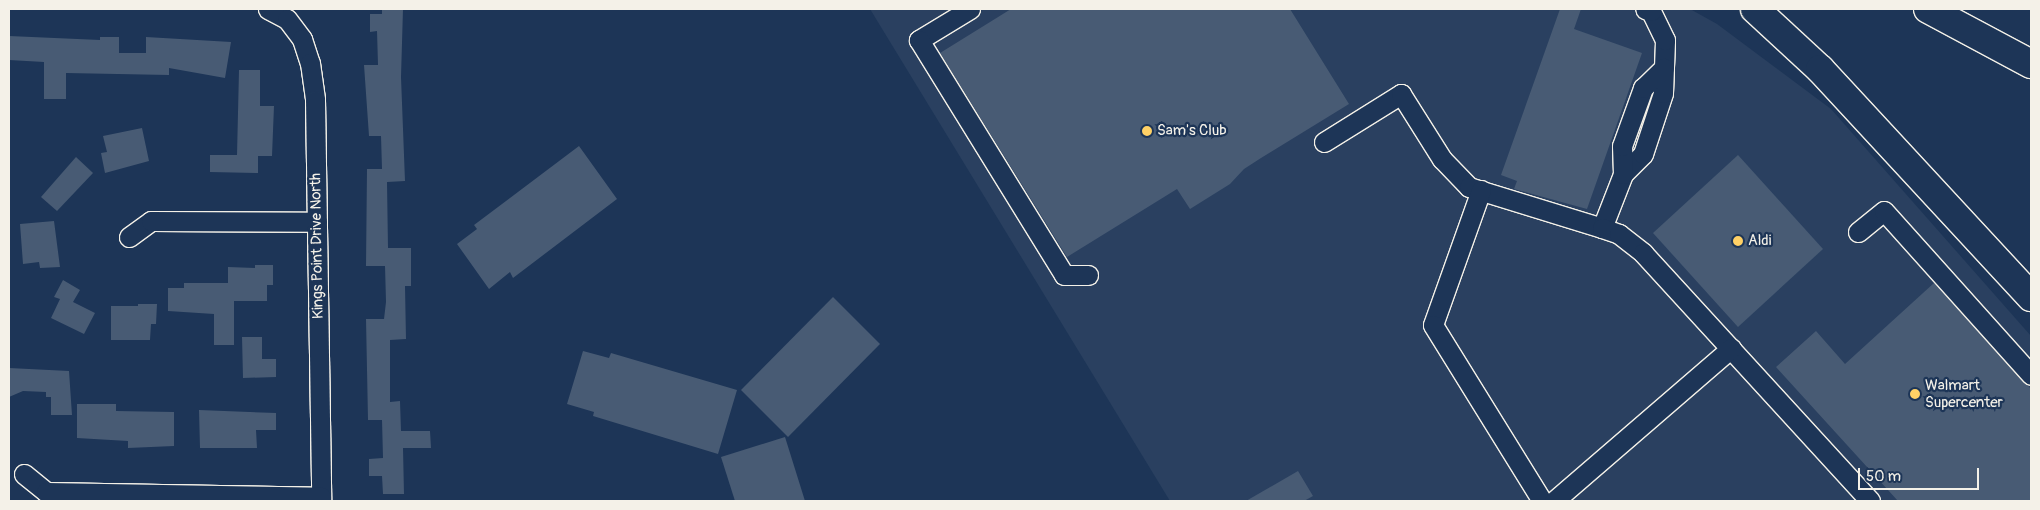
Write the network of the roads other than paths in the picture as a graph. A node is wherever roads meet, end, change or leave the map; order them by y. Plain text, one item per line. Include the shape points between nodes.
1 (268, 9) edge
2 (970, 9) edge
3 (1645, 9) edge
4 (1756, 9) edge
5 (1928, 9) edge
6 (292, 14) edge
7 (2031, 64) edge
8 (1324, 142) dead end
9 (1481, 190) junction
10 (317, 222) junction
11 (1602, 228) junction
12 (1858, 232) dead end
13 (129, 237) dead end
14 (1088, 275) dead end
15 (2031, 297) edge
16 (1731, 348) junction
17 (2031, 375) edge
18 (24, 474) dead end
19 (321, 499) edge
20 (1542, 501) edge
21 (1554, 501) edge
22 (1870, 501) edge

1 - 6 street, Kings Point Drive North
2 - 14 street via 918,40 1064,275
3 - 11 street via 1651,11 1665,40 1664,93 1643,154 1623,174
4 - 15 highway via 1820,69
5 - 7 highway
6 - 10 street, Kings Point Drive North via 310,63 315,100
8 - 9 street via 1401,94 1442,159 1469,187
9 - 11 street
9 - 20 street via 1434,325
10 - 13 street via 151,221
10 - 19 street, Kings Point Drive North
11 - 16 street via 1619,234 1643,253
12 - 17 street via 1884,211
16 - 21 street
16 - 22 street
18 - 19 street via 46,492

